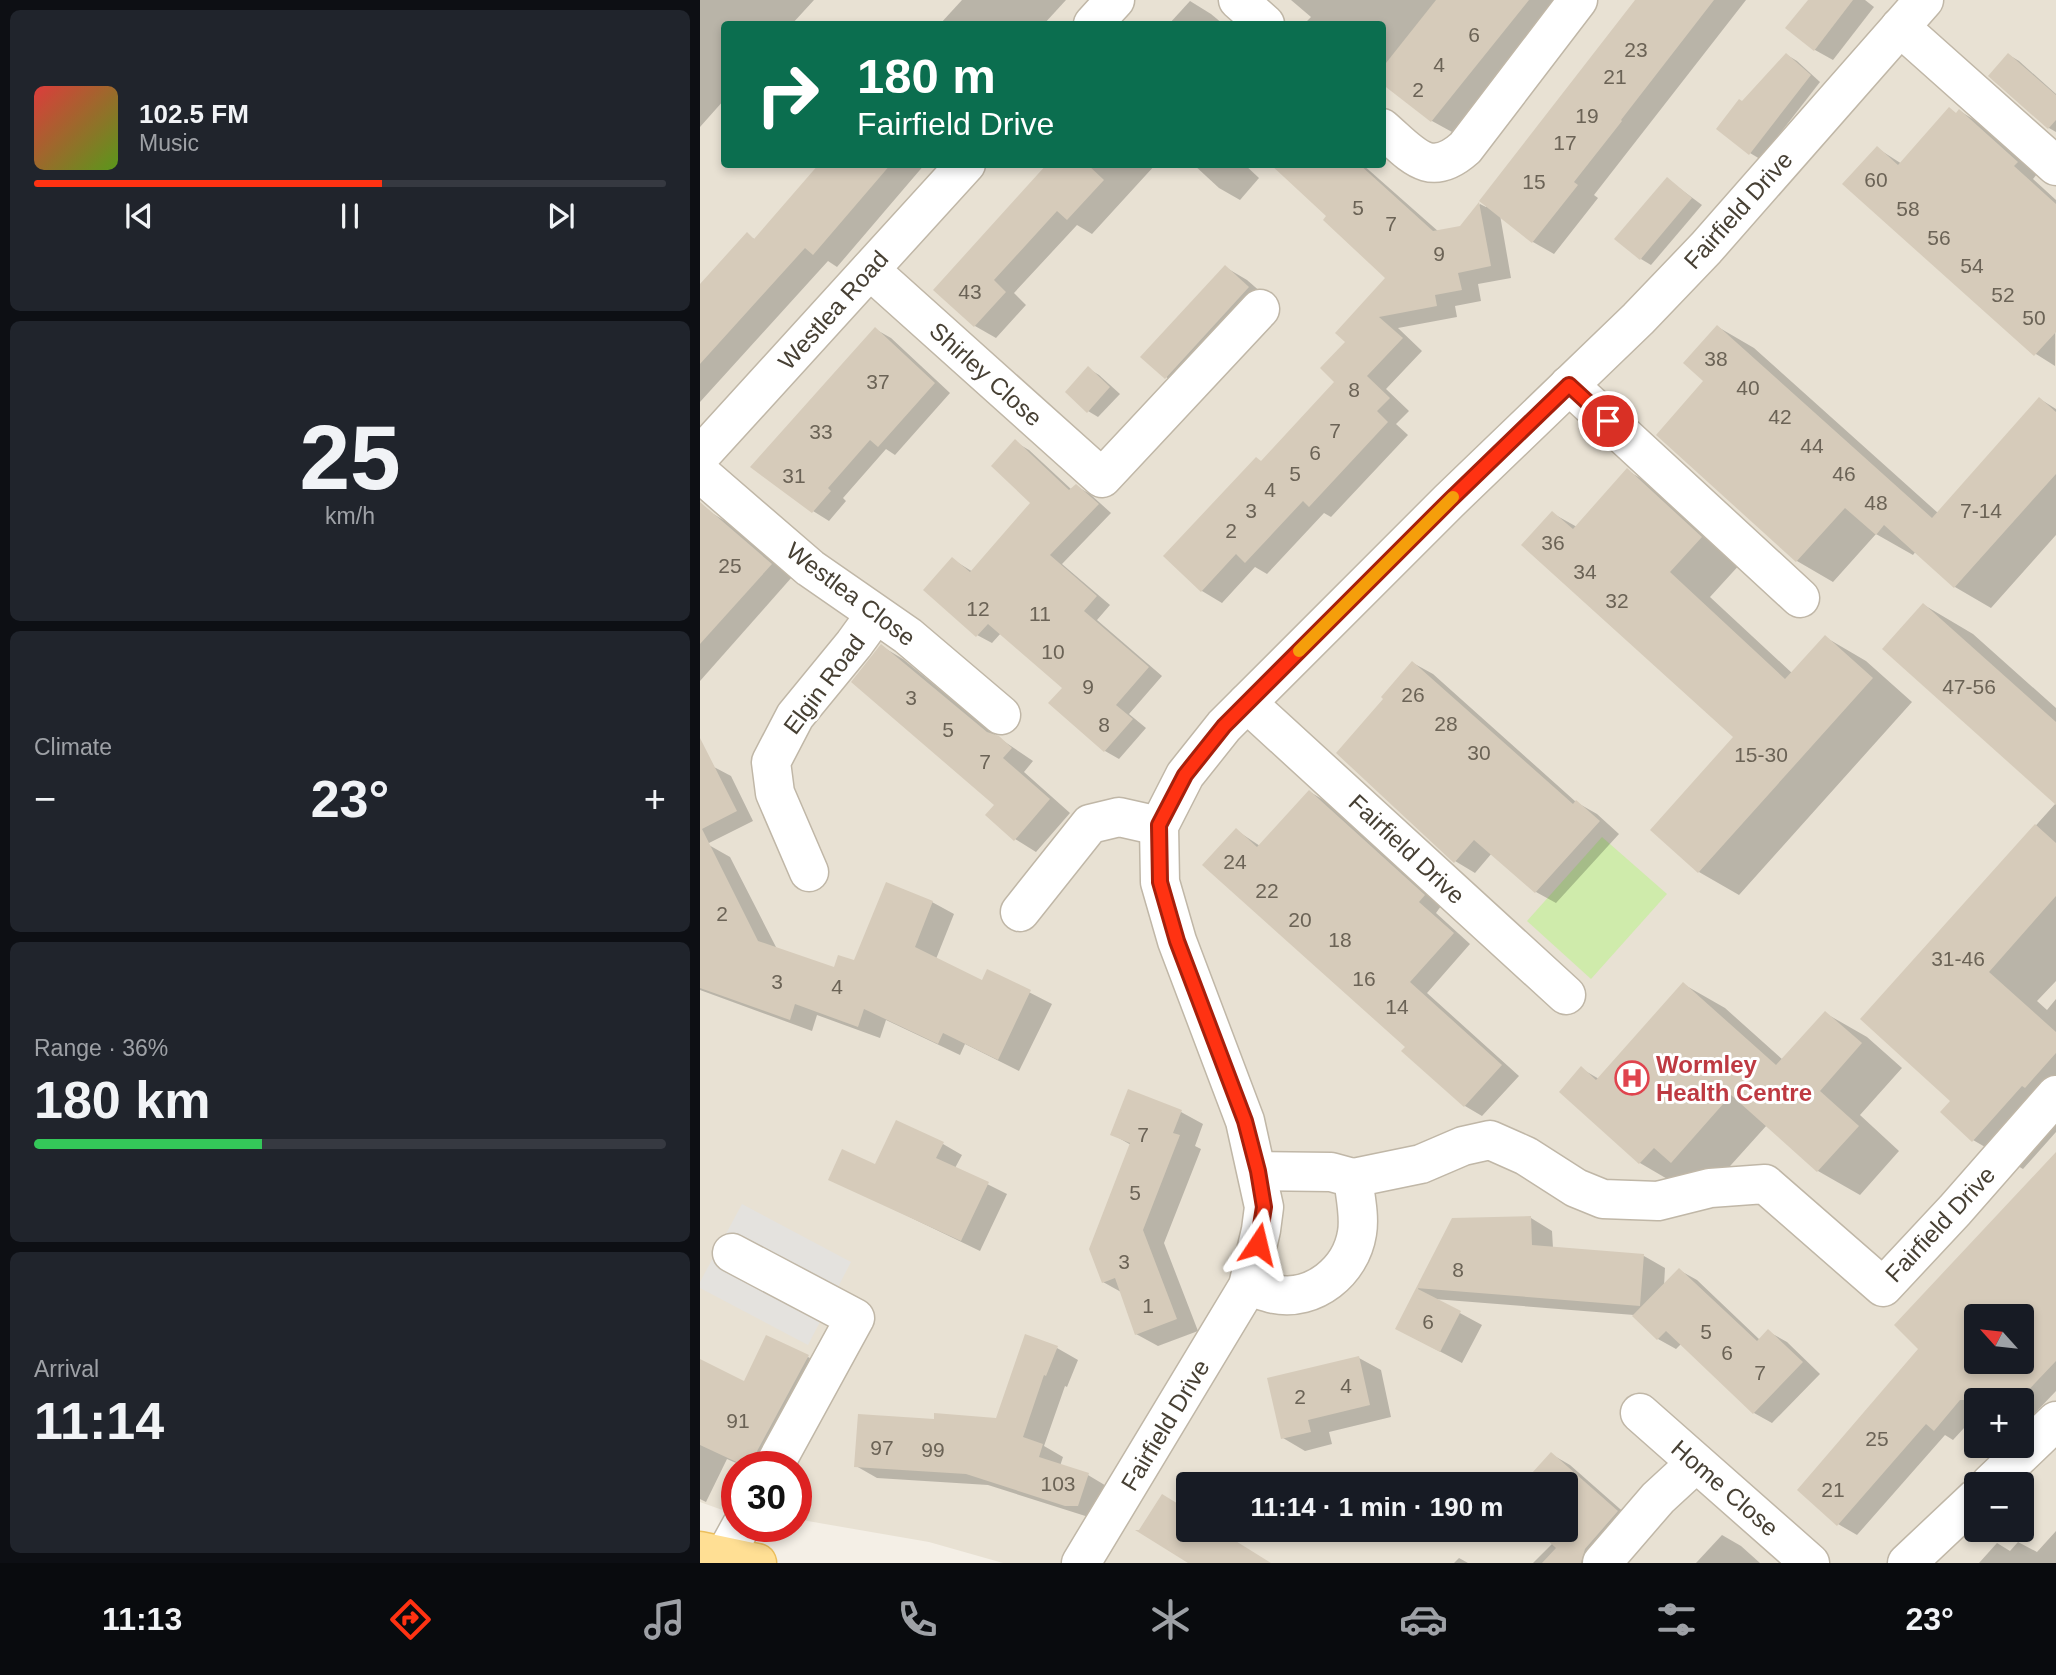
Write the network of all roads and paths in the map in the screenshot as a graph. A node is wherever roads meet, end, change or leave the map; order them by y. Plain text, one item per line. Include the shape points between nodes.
1 (1115, 0) edge
2 (1238, 0) edge
3 (1578, 0) edge
4 (1912, 14) edge
5 (1096, 21) edge
6 (1262, 21) edge
7 (1386, 131) edge
8 (2056, 166) edge
9 (962, 168) edge
10 (870, 270) junction
11 (1260, 309) dead end
12 (1569, 385) junction
13 (700, 456) edge
14 (700, 473) edge
15 (1800, 598) dead end
16 (875, 615) junction
17 (1247, 703) junction
18 (1001, 715) dead end
19 (1159, 825) junction
20 (809, 872) dead end
21 (1020, 912) dead end
22 (1566, 995) dead end
23 (2056, 1095) edge
24 (1258, 1171) junction
25 (1353, 1178) junction
26 (732, 1253) dead end
27 (1248, 1286) junction
28 (1640, 1413) dead end
29 (2056, 1421) edge
30 (782, 1451) edge
31 (1696, 1463) junction
32 (2003, 1472) edge
33 (1964, 1509) edge
34 (1082, 1563) edge
35 (1602, 1563) edge
36 (1810, 1563) edge
37 (1907, 1563) edge

1 - 5 street
2 - 6 street
3 - 7 street via 1453,159 1426,162
4 - 8 street, Fairfield Drive
4 - 12 street, Fairfield Drive via 1706,248
9 - 10 street, Westlea Road
10 - 11 street, Shirley Close via 1102,478
10 - 13 street, Westlea Road
12 - 15 street
12 - 17 street, Fairfield Drive
14 - 16 street, Westlea Close via 810,568
16 - 18 street, Westlea Close via 908,636
16 - 20 street, Elgin Road via 795,716 771,762 775,793
17 - 19 street, Fairfield Drive via 1185,775
17 - 22 street, Fairfield Drive
19 - 21 street via 1119,817 1090,824
19 - 24 street, Fairfield Drive via 1160,882 1177,941 1245,1121
23 - 25 street, Fairfield Drive via 1882,1287 1765,1184 1710,1188 1658,1201 1603,1199 1490,1140 1421,1164
24 - 25 street, Fairfield Drive via 1331,1172
24 - 27 street, Fairfield Drive via 1264,1207
25 - 27 street via 1358,1231 1346,1264 1331,1280 1296,1294
26 - 30 street via 855,1318
27 - 34 street, Fairfield Drive
28 - 31 street, Home Close
29 - 32 street
31 - 35 street via 1658,1498
31 - 36 street, Home Close
33 - 37 street

